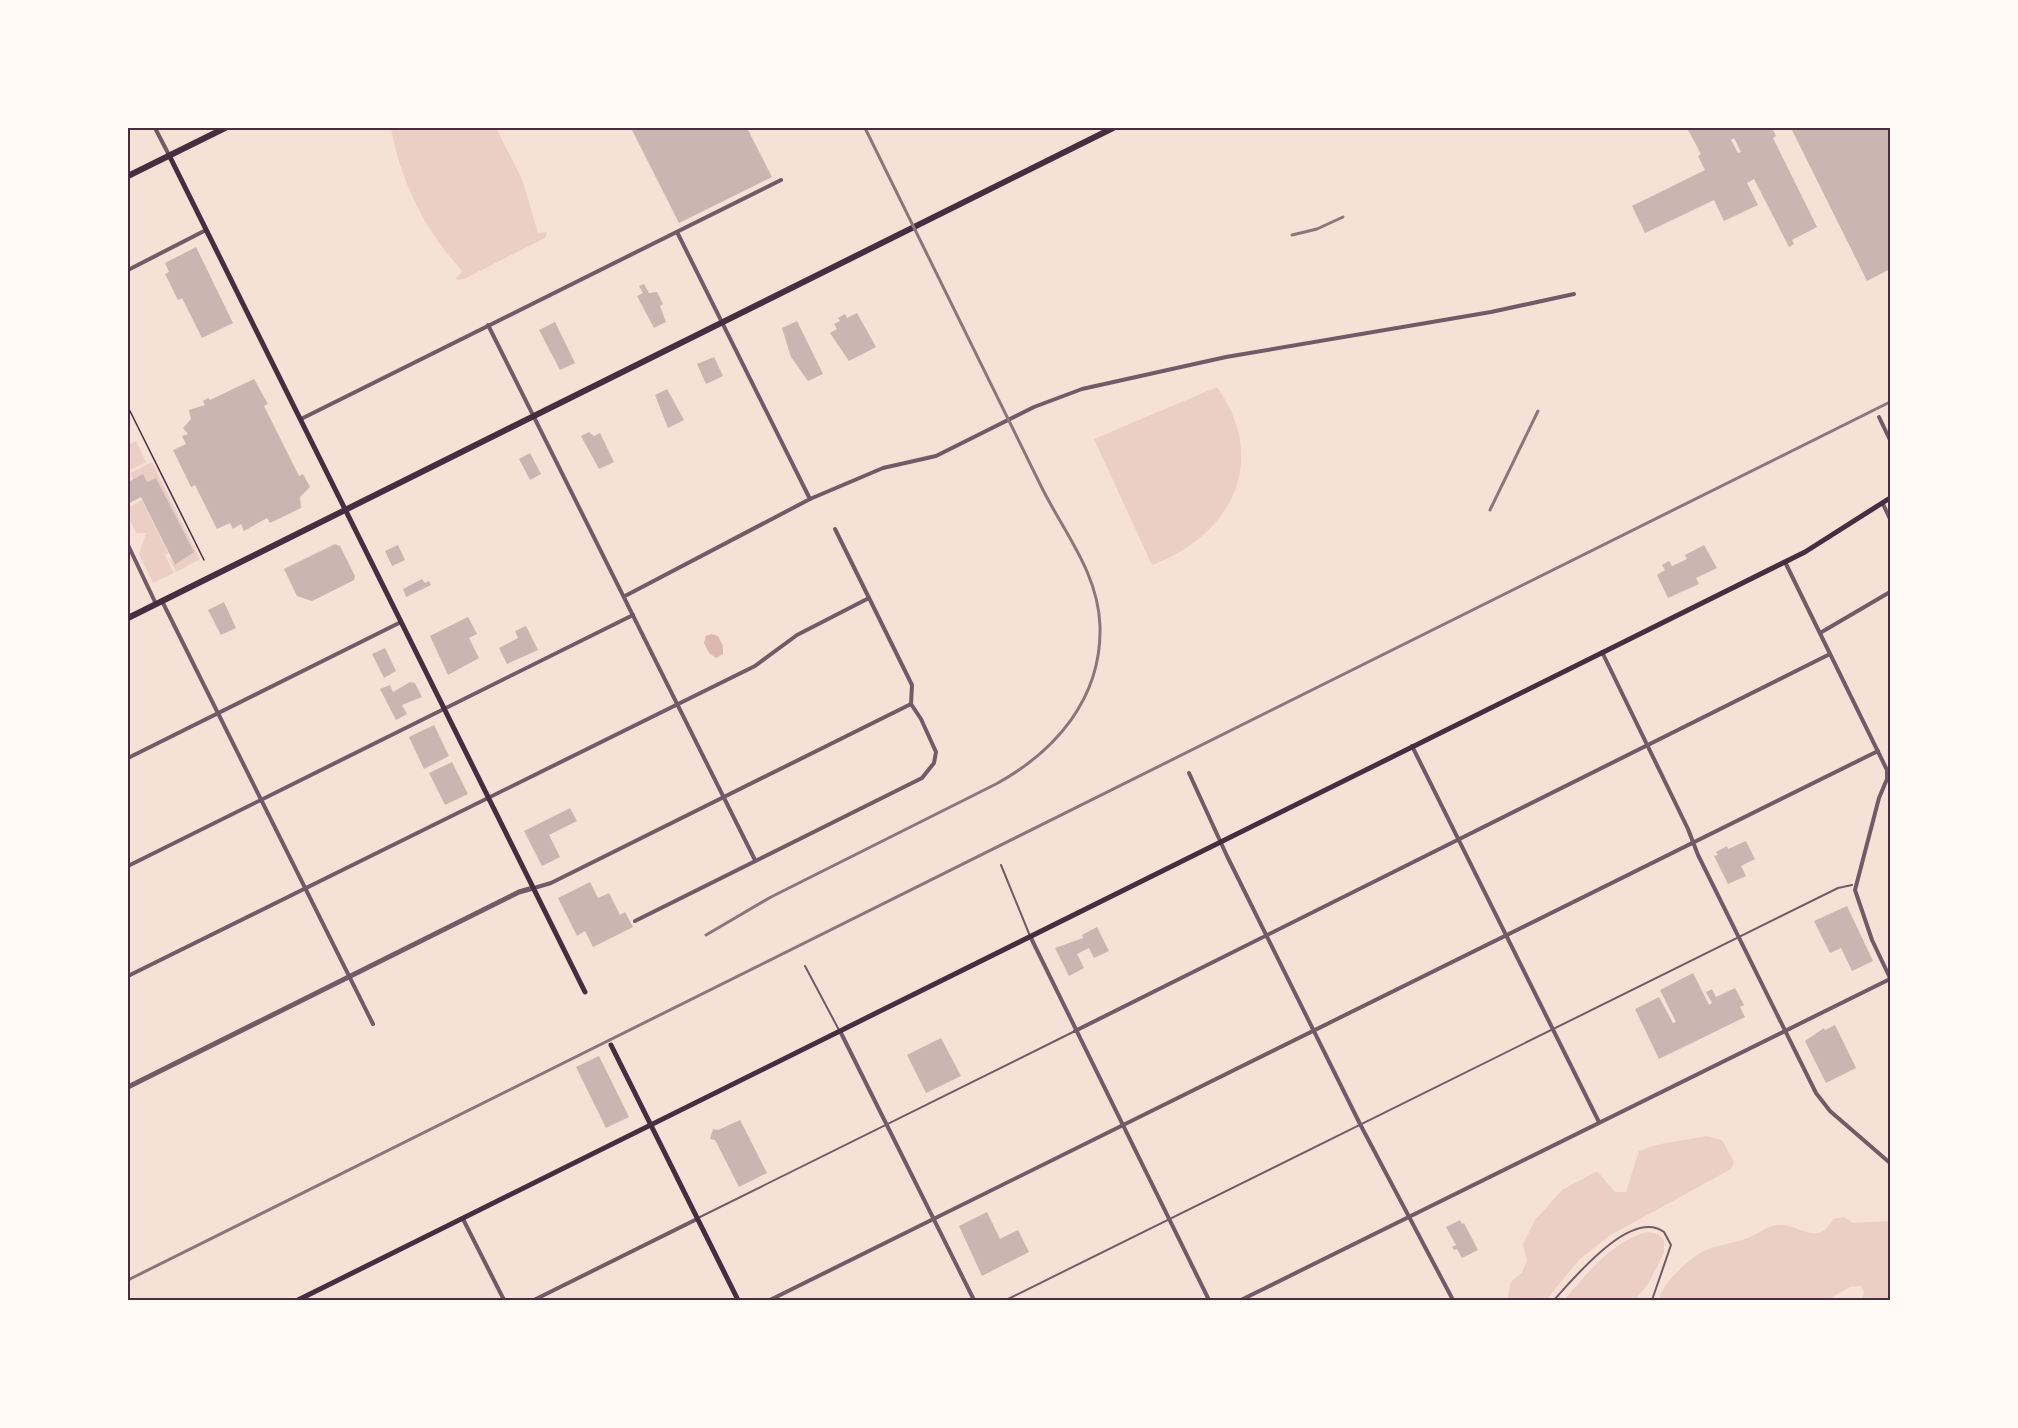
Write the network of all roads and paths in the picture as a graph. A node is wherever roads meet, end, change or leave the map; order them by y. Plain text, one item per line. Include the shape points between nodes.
1 (155, 128) edge
2 (225, 128) edge
3 (1111, 128) edge
4 (169, 155) junction
5 (128, 176) edge
6 (781, 180) dead end
7 (206, 230) junction
8 (677, 232) junction
9 (128, 270) edge
10 (1574, 294) dead end
11 (722, 322) junction
12 (488, 325) junction
13 (128, 407) edge
14 (534, 416) junction
15 (1879, 417) dead end
16 (300, 420) junction
17 (1890, 440) edge
18 (1890, 498) edge
19 (810, 499) junction
20 (1883, 504) junction
21 (345, 510) junction
22 (1890, 519) edge
23 (834, 529) dead end
24 (128, 545) edge
25 (204, 560) dead end
26 (1785, 561) junction
27 (1890, 592) edge
28 (625, 596) junction
29 (869, 598) junction
30 (159, 603) junction
31 (633, 615) junction
32 (128, 618) edge
33 (401, 622) junction
34 (1820, 633) junction
35 (1601, 651) junction
36 (1830, 654) junction
37 (911, 704) junction
38 (678, 705) junction
39 (444, 709) junction
40 (218, 713) junction
41 (1412, 745) junction
42 (1647, 746) junction
43 (1878, 751) junction
44 (128, 758) edge
45 (1189, 773) dead end
46 (1888, 785) edge
47 (488, 796) junction
48 (723, 798) junction
49 (261, 800) junction
50 (1459, 839) junction
51 (1222, 841) junction
52 (1693, 842) junction
53 (755, 860) junction
54 (1001, 865) dead end
55 (128, 866) edge
56 (1854, 885) junction
57 (305, 888) junction
58 (533, 888) junction
59 (635, 921) dead end
60 (1506, 934) junction
61 (1267, 935) junction
62 (1030, 936) junction
63 (1738, 937) junction
64 (806, 966) dead end
65 (128, 976) edge
66 (349, 976) junction
67 (1890, 979) edge
68 (585, 992) dead end
69 (373, 1024) dead end
70 (1552, 1028) junction
71 (1314, 1029) junction
72 (840, 1031) junction
73 (1075, 1031) junction
74 (1785, 1031) junction
75 (611, 1044) dead end
76 (128, 1087) edge
77 (1599, 1122) junction
78 (1360, 1124) junction
79 (651, 1125) junction
80 (886, 1125) junction
81 (1122, 1125) junction
82 (1890, 1163) edge
83 (1409, 1216) junction
84 (463, 1219) junction
85 (697, 1219) junction
86 (933, 1219) junction
87 (1168, 1219) junction
88 (298, 1300) edge
89 (504, 1300) edge
90 (534, 1300) edge
91 (738, 1300) edge
92 (770, 1300) edge
93 (974, 1300) edge
94 (1006, 1300) edge
95 (1209, 1300) edge
96 (1241, 1300) edge
97 (1452, 1300) edge
98 (1554, 1300) edge
99 (1652, 1300) edge

1 - 4 street
2 - 4 main road
3 - 11 main road
4 - 5 main road
4 - 7 main road
6 - 8 street
7 - 9 street
7 - 16 main road
8 - 11 street
8 - 12 street
10 - 19 street via 1181,366 1082,389 936,456 883,468
11 - 14 main road
11 - 19 street
12 - 14 street
12 - 16 street
13 - 25 path
14 - 21 main road
14 - 28 street
15 - 17 street
16 - 21 main road
18 - 20 main road
19 - 28 street
20 - 22 street
20 - 26 main road
21 - 30 main road
21 - 33 main road
23 - 29 street
24 - 30 street
26 - 34 street
26 - 35 main road
27 - 34 street
28 - 31 street
29 - 37 street via 912,685
29 - 38 street via 797,635 755,666
30 - 32 main road
30 - 40 street
31 - 38 street
31 - 39 street
33 - 39 main road
33 - 40 street
34 - 36 street
35 - 41 main road
35 - 42 street
36 - 42 street
36 - 43 street
37 - 48 street
37 - 53 street via 934,746 934,763 922,778
38 - 47 street
38 - 48 street
39 - 47 main road
39 - 49 street
40 - 44 street
40 - 49 street
41 - 50 street
41 - 51 main road
42 - 50 street
42 - 52 street
43 - 46 street via 1887,770
43 - 52 street
45 - 51 street
46 - 56 street via 1879,798
47 - 57 street
47 - 58 main road
48 - 53 street
48 - 58 street
49 - 55 street
49 - 57 street
50 - 60 street
50 - 61 street
51 - 61 street
51 - 62 main road
52 - 60 street
52 - 63 street
53 - 59 street
54 - 62 lane
56 - 63 lane via 1838,888
56 - 67 street via 1866,926
57 - 65 street
57 - 66 street
58 - 66 street via 519,891
58 - 68 main road
60 - 70 street
60 - 71 street
61 - 71 street
61 - 73 street
62 - 72 main road
62 - 73 street
63 - 70 lane
63 - 74 street
64 - 72 lane
66 - 69 street
66 - 76 street
67 - 74 street
70 - 77 street
70 - 78 lane
71 - 78 street
71 - 81 street
72 - 79 main road
72 - 80 street
73 - 80 lane
73 - 81 street
74 - 77 street
74 - 82 street via 1824,1105
75 - 79 main road
77 - 83 street
78 - 83 street
78 - 87 lane
79 - 84 main road
79 - 85 main road
80 - 85 lane
80 - 86 street
81 - 86 street
81 - 87 street
83 - 96 street
83 - 97 street
84 - 88 main road
84 - 89 street
85 - 90 street
85 - 91 main road
86 - 92 street
86 - 93 street
87 - 94 lane
87 - 95 street
98 - 99 lane via 1600,1252 1648,1227 1664,1232 1671,1245

